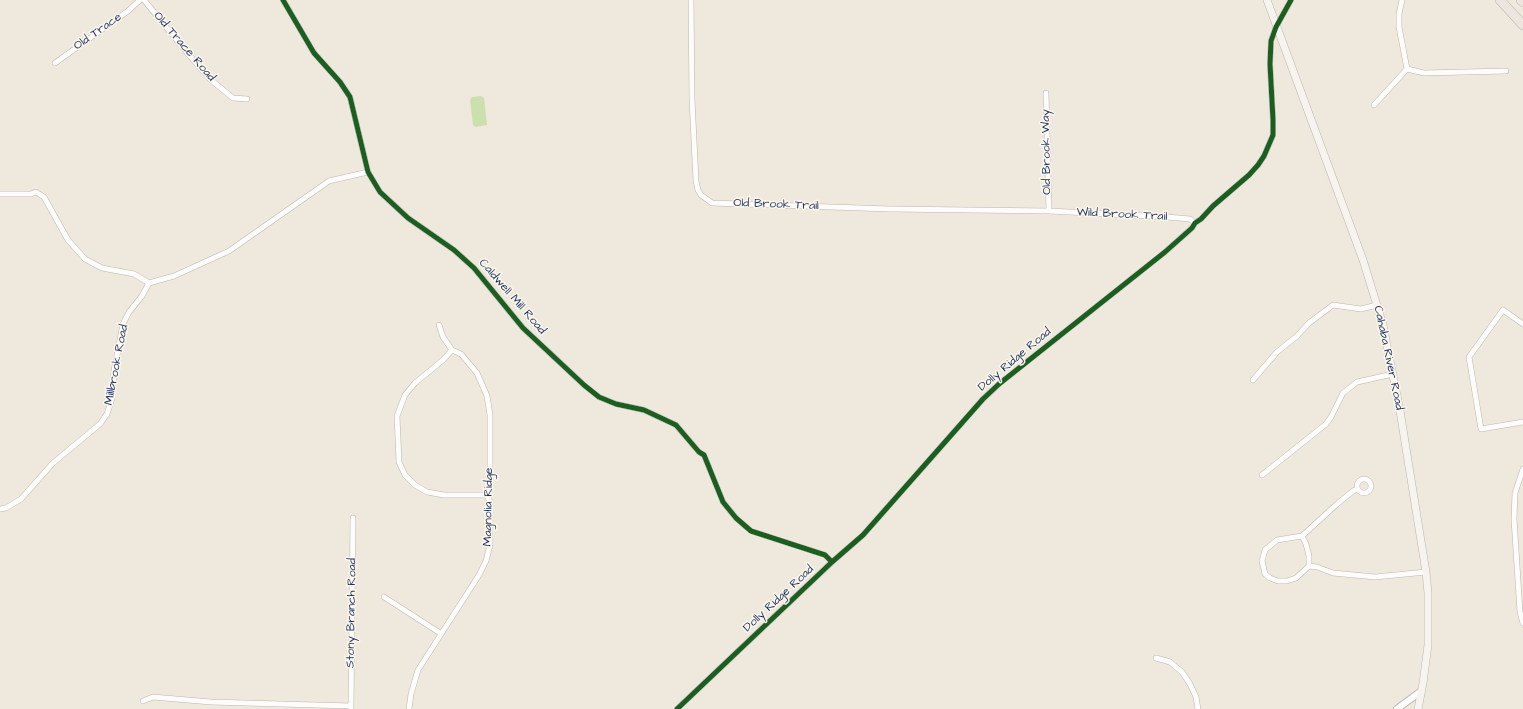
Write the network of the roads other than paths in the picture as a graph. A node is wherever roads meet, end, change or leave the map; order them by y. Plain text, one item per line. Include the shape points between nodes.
1 (140, 0) edge
2 (144, 0) edge
3 (283, 0) edge
4 (691, 0) edge
5 (1266, 0) edge
6 (1291, 0) edge
7 (1402, 0) edge
8 (1500, 0) edge
9 (1523, 25) edge
10 (1276, 27) junction
11 (55, 63) dead end
12 (1407, 69) junction
13 (1506, 71) dead end
14 (1046, 93) dead end
15 (247, 99) dead end
16 (1374, 105) dead end
17 (368, 172) junction
18 (0, 194) edge
19 (1049, 211) junction
20 (1195, 223) junction
21 (149, 282) junction
22 (1377, 305) junction
23 (1523, 324) edge
24 (439, 325) dead end
25 (452, 350) junction
26 (1393, 374) junction
27 (1253, 380) dead end
28 (1523, 422) edge
29 (1523, 469) edge
30 (1262, 475) dead end
31 (1357, 489) dead end
32 (487, 495) junction
33 (0, 509) edge
34 (353, 518) dead end
35 (1302, 536) junction
36 (832, 562) junction
37 (1308, 566) junction
38 (1426, 572) junction
39 (384, 597) dead end
40 (1523, 623) edge
41 (440, 633) junction
42 (1156, 658) dead end
43 (1420, 692) junction
44 (143, 701) dead end
45 (351, 708) edge
46 (409, 709) edge
47 (677, 709) edge
48 (1198, 709) edge
49 (1397, 709) edge
50 (1418, 709) edge

1 - 11 street, Old Trace
2 - 15 street, Old Trace Road via 211,80 233,98
3 - 17 street, Caldwell Mill Road via 314,53 350,97
4 - 19 street, Old Brook Trail via 696,181 698,190 712,203
5 - 10 main road, Cahaba River Road
6 - 10 street, Dolly Ridge Road
7 - 12 street via 1399,27
8 - 9 highway
10 - 20 street, Dolly Ridge Road via 1270,49 1273,120 1271,140 1264,156 1249,175
10 - 22 main road, Cahaba River Road via 1340,196
12 - 13 street via 1424,73
12 - 16 street
14 - 19 street, Old Brook Way
17 - 21 street via 329,181 229,251 174,276
17 - 36 street, Caldwell Mill Road via 380,192 390,202 474,268 523,328 584,385 599,397 616,404 644,410 676,425 704,455 723,502 751,531 825,556
18 - 21 street via 36,192 44,197 68,240 85,259 102,268 134,274
19 - 20 street, Wild Brook Trail via 1167,217 1190,219
20 - 36 street, Dolly Ridge Road via 1165,252 975,406 863,535
21 - 33 street, Millbrook Road via 123,324 112,398 107,414 100,424 54,463 21,499
22 - 26 main road, Cahaba River Road
22 - 27 street via 1361,309 1333,305 1277,352
23 - 28 street via 1503,310 1469,357 1481,429
24 - 25 street, Magnolia Ridge
25 - 32 street, Magnolia Ridge via 460,354 477,373 487,396 490,415 490,487
25 - 32 street via 405,395 397,416 399,462 405,475 427,492 444,495
26 - 30 street via 1358,382 1343,392 1326,424
26 - 38 main road, Cahaba River Road
29 - 40 street via 1515,494 1514,519 1520,612
31 - 35 street
32 - 41 street, Magnolia Ridge via 490,502 490,545 486,561
34 - 45 street, Stony Branch Road
35 - 37 street via 1309,556
35 - 37 street via 1277,540 1265,550 1263,568 1270,578 1287,581 1296,578
36 - 47 street, Dolly Ridge Road
37 - 38 street via 1333,573 1375,577
38 - 43 main road, Cahaba River Road via 1428,645
39 - 41 street
41 - 46 street, Magnolia Ridge via 418,670
42 - 48 street via 1170,662 1182,672 1196,698
43 - 49 street
43 - 50 main road, Cahaba River Road
44 - 45 street via 153,697

